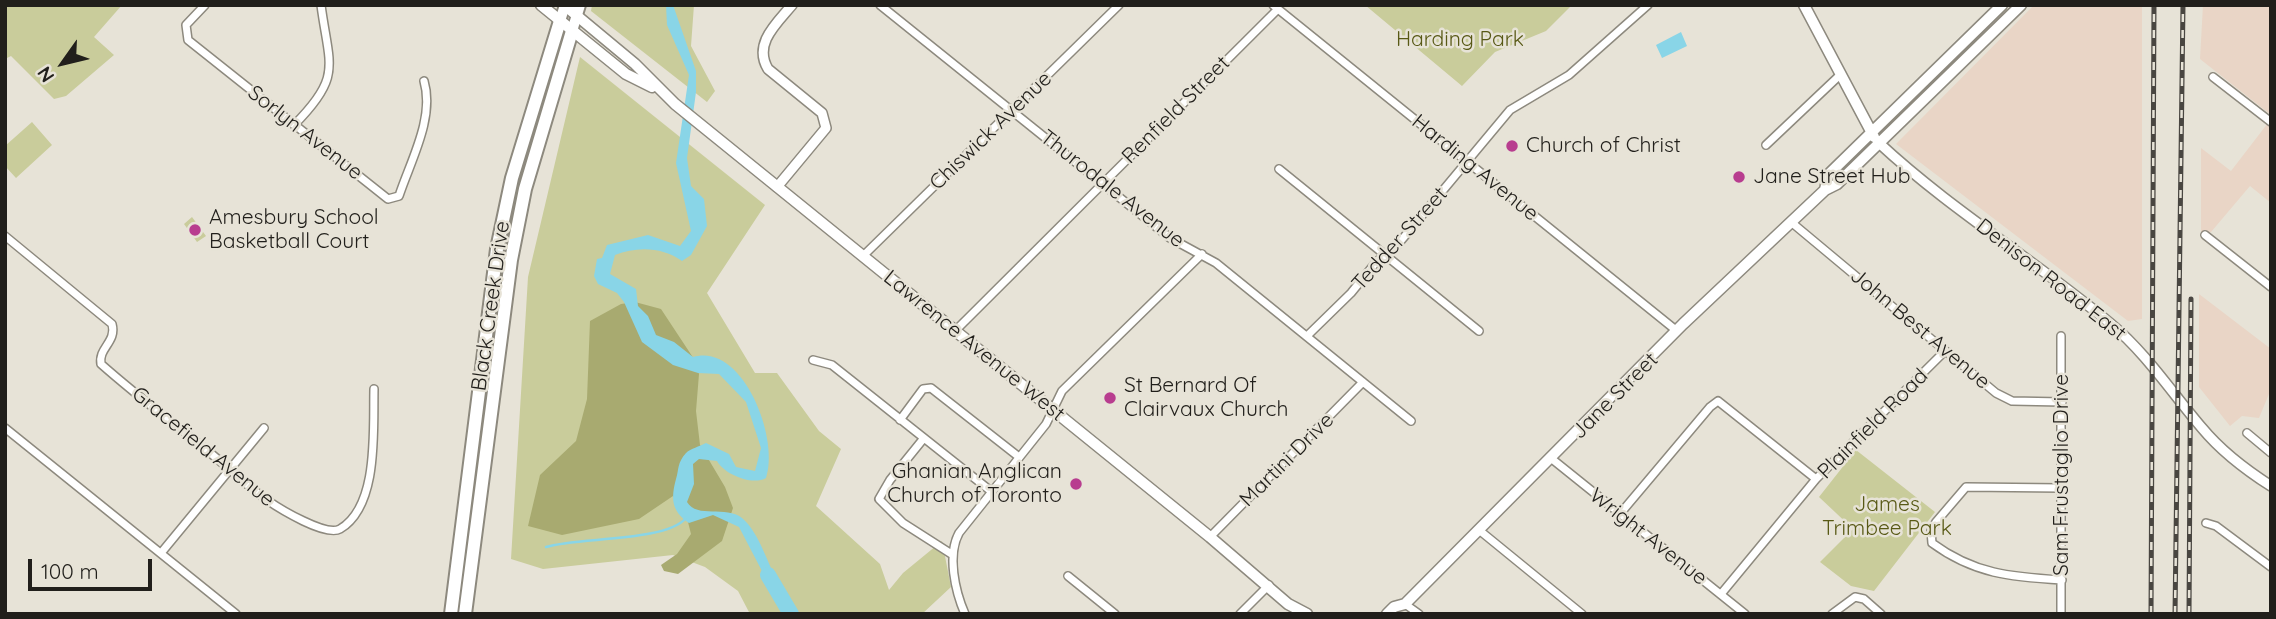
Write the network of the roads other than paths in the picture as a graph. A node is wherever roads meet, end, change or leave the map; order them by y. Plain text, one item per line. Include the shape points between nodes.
1 (205, 5) edge
2 (321, 5) edge
3 (541, 5) edge
4 (792, 5) edge
5 (880, 5) edge
6 (1119, 5) edge
7 (1648, 5) edge
8 (1804, 5) edge
9 (2002, 5) edge
10 (2021, 5) edge
11 (564, 6) edge
12 (1276, 7) edge
13 (578, 11) edge
14 (560, 21) junction
15 (572, 31) junction
16 (1840, 75) junction
17 (2213, 77) dead end
18 (424, 81) dead end
19 (658, 90) junction
20 (1011, 111) junction
21 (2271, 122) edge
22 (294, 125) junction
23 (1870, 133) junction
24 (1880, 143) junction
25 (1766, 145) dead end
26 (1468, 163) junction
27 (1279, 169) dead end
28 (1102, 183) junction
29 (777, 187) junction
30 (1825, 190) junction
31 (1791, 222) junction
32 (2205, 235) dead end
33 (5, 236) edge
34 (1202, 254) junction
35 (1385, 254) junction
36 (863, 256) junction
37 (2271, 287) edge
38 (955, 331) junction
39 (1479, 331) dead end
40 (1677, 331) junction
41 (1307, 336) junction
42 (2062, 337) dead end
43 (1945, 351) junction
44 (813, 360) dead end
45 (1363, 382) junction
46 (374, 389) dead end
47 (2062, 402) junction
48 (1052, 410) junction
49 (900, 420) junction
50 (1411, 421) dead end
51 (5, 428) edge
52 (264, 429) dead end
53 (2247, 433) dead end
54 (924, 438) junction
55 (2271, 453) edge
56 (1020, 457) junction
57 (1552, 459) junction
58 (230, 470) junction
59 (1816, 479) junction
60 (2271, 486) edge
61 (2061, 488) junction
62 (992, 492) junction
63 (1619, 515) junction
64 (2206, 523) dead end
65 (1479, 530) junction
66 (1210, 537) junction
67 (161, 553) junction
68 (953, 555) junction
69 (2271, 567) edge
70 (1068, 576) dead end
71 (2062, 580) junction
72 (1269, 585) junction
73 (1721, 594) junction
74 (1289, 609) edge
75 (1405, 609) edge
76 (236, 614) edge
77 (451, 614) edge
78 (465, 614) edge
79 (965, 614) edge
80 (1115, 614) edge
81 (1240, 614) edge
82 (1307, 614) edge
83 (1387, 614) edge
84 (1419, 614) edge
85 (1582, 614) edge
86 (1745, 614) edge
87 (1832, 614) edge
88 (1881, 614) edge
89 (2061, 614) edge

1 - 22 street, Sorlyn Avenue via 186,25 188,40
2 - 22 street via 332,67 320,94
3 - 14 main road, Lawrence Avenue West
4 - 29 street via 762,46 762,59 822,113 826,128
5 - 20 street, Thurodale Avenue
6 - 20 street, Chiswick Avenue
7 - 26 street, Tedder Street via 1570,75 1510,110
8 - 16 main road
9 - 23 main road, Jane Street
10 - 24 main road, Jane Street
11 - 13 main road, Lawrence Avenue West
11 - 14 main road, Black Creek Drive
12 - 26 street, Harding Avenue
12 - 28 street, Renfield Street
13 - 15 main road, Black Creek Drive
13 - 19 main road, Lawrence Avenue West
14 - 15 main road, Lawrence Avenue West
14 - 77 highway, Black Creek Drive via 512,178 497,249
15 - 19 main road, Lawrence Avenue West via 626,74
15 - 78 highway, Black Creek Drive via 524,189
16 - 23 main road
16 - 25 street
17 - 21 street
18 - 22 street, Sorlyn Avenue via 427,112 399,196 388,199
19 - 29 main road, Lawrence Avenue West
20 - 28 street, Thurodale Avenue
20 - 36 street, Chiswick Avenue
23 - 24 main road
23 - 30 main road, Jane Street via 1828,175
24 - 30 main road, Jane Street
24 - 60 street, Denison Road East via 2112,324 2204,430 2233,459
26 - 35 street, Tedder Street
26 - 40 street, Harding Avenue
27 - 35 street
28 - 34 street, Thurodale Avenue via 1170,238
28 - 38 street, Renfield Street
29 - 36 main road, Lawrence Avenue West
30 - 31 main road, Jane Street
31 - 40 main road, Jane Street
31 - 43 street, John Best Avenue
32 - 37 street
33 - 58 street, Gracefield Avenue via 112,324 112,341 101,355 101,364
34 - 41 street, Thurodale Avenue
34 - 48 street via 1062,391
35 - 39 street
35 - 41 street, Tedder Street
36 - 38 main road, Lawrence Avenue West
38 - 48 main road, Lawrence Avenue West
40 - 57 main road, Jane Street
41 - 45 street, Thurodale Avenue
42 - 47 street, Sam Frustaglio Drive
43 - 47 street, John Best Avenue via 2012,401
43 - 59 street, Plainfield Road
44 - 49 street via 832,365
45 - 50 street, Thurodale Avenue
45 - 66 street, Martini Drive
46 - 58 street, Gracefield Avenue via 369,488 349,521 337,531 277,507
47 - 61 street, Sam Frustaglio Drive
48 - 56 street
48 - 66 main road, Lawrence Avenue West
49 - 54 street
49 - 56 street via 923,389 931,388
51 - 67 street
52 - 58 street
53 - 55 street
54 - 62 street
54 - 68 street via 880,499 903,523
56 - 62 street
57 - 63 street, Wright Avenue
57 - 65 main road, Jane Street
58 - 67 street
59 - 63 street via 1718,401
59 - 73 street, Plainfield Road
61 - 71 street, Sam Frustaglio Drive
61 - 71 street via 1966,487 1931,531 1931,543 1951,557 2007,577
62 - 68 street via 959,533
63 - 73 street, Wright Avenue
64 - 69 street
65 - 75 main road, Jane Street
65 - 85 street
66 - 72 main road, Lawrence Avenue West
67 - 76 street
68 - 79 street
70 - 80 street
71 - 89 street, Sam Frustaglio Drive
72 - 74 main road, Lawrence Avenue West
72 - 81 street
73 - 86 street, Wright Avenue
74 - 82 main road, Lawrence Avenue West
75 - 83 main road, Jane Street via 1394,607
75 - 84 street
87 - 88 street via 1855,597

